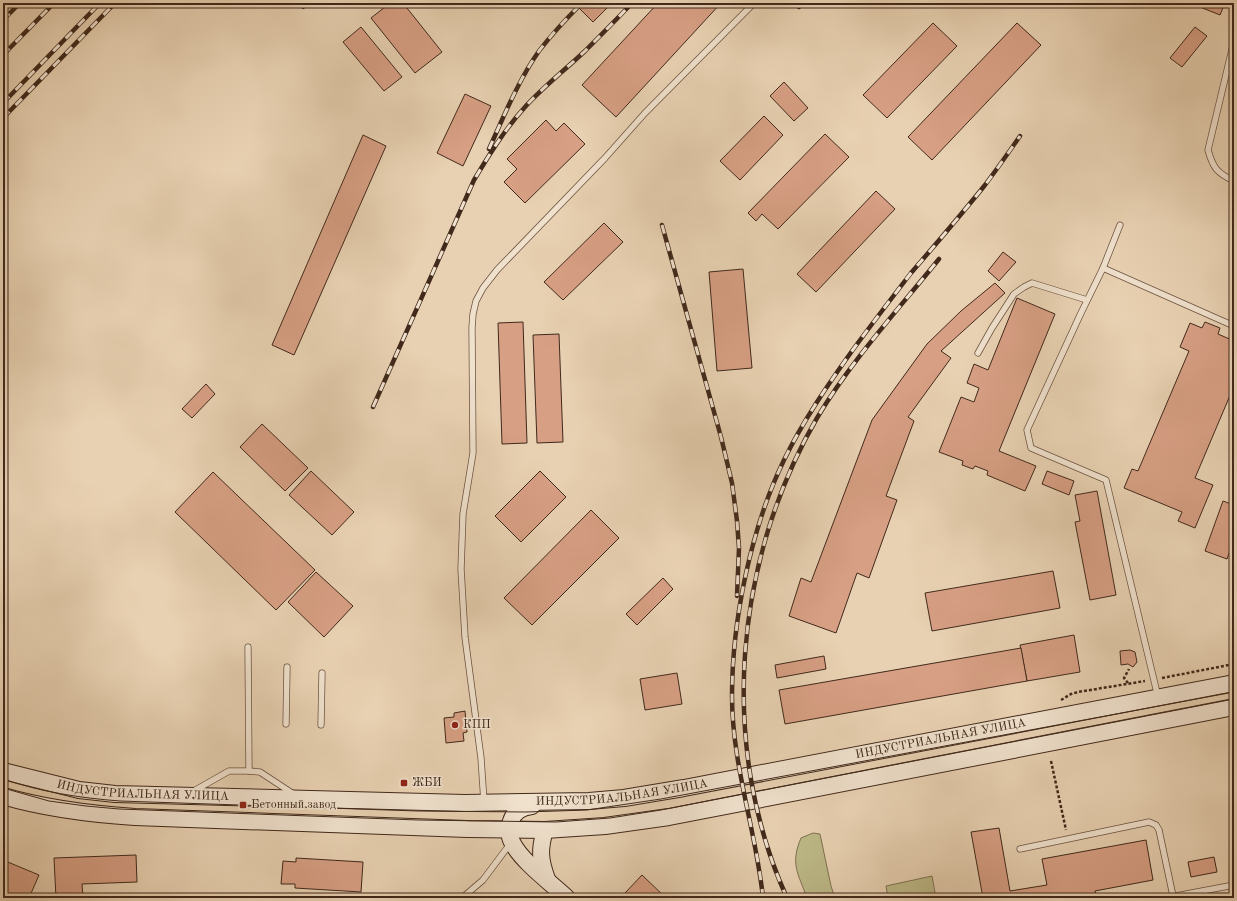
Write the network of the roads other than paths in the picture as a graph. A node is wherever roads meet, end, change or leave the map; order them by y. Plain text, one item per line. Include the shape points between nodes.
1 (754, 3) edge
2 (1234, 41) edge
3 (1234, 182) edge
4 (1120, 225) dead end
5 (1103, 268) junction
6 (1087, 300) junction
7 (1234, 326) edge
8 (978, 353) dead end
9 (248, 647) dead end
10 (287, 667) dead end
11 (322, 673) dead end
12 (1234, 683) edge
13 (1158, 697) junction
14 (1234, 707) edge
15 (286, 724) dead end
16 (321, 725) dead end
17 (3, 771) edge
18 (249, 771) junction
19 (185, 795) junction
20 (3, 796) edge
21 (300, 798) junction
22 (556, 802) junction
23 (484, 803) junction
24 (545, 830) junction
25 (510, 836) junction
26 (1020, 848) dead end
27 (547, 879) junction
28 (1234, 885) edge
29 (1173, 896) junction
30 (226, 898) edge
31 (253, 898) edge
32 (462, 898) edge
33 (567, 898) edge
34 (1165, 898) edge

1 - 23 lane via 520,246 482,288 476,301 472,328 473,453 463,514 461,569 465,638 481,758
2 - 3 lane via 1208,150 1221,175
4 - 5 lane
5 - 6 lane
5 - 7 lane
6 - 8 lane via 1032,283 1014,294
6 - 13 lane via 1027,430 1031,448 1106,480
9 - 18 lane
10 - 15 lane
11 - 16 lane
12 - 13 main road, ИНДУСТРИАЛЬНАЯ УЛИЦА
13 - 22 main road, ИНДУСТРИАЛЬНАЯ УЛИЦА via 677,789 624,798
14 - 24 main road, ИНДУСТРИАЛЬНАЯ УЛИЦА via 669,817 605,826
17 - 19 main road, ИНДУСТРИАЛЬНАЯ УЛИЦА via 79,790 115,794
18 - 19 lane via 229,771
18 - 21 lane via 260,772
19 - 21 main road, ИНДУСТРИАЛЬНАЯ УЛИЦА
20 - 25 main road, ИНДУСТРИАЛЬНАЯ УЛИЦА via 43,807 135,818
21 - 23 main road, ИНДУСТРИАЛЬНАЯ УЛИЦА
22 - 23 main road, ИНДУСТРИАЛЬНАЯ УЛИЦА
22 - 25 main road via 520,809 512,818
24 - 25 main road, ИНДУСТРИАЛЬНАЯ УЛИЦА
24 - 27 main road via 540,854
25 - 27 main road via 524,859
25 - 32 lane via 483,880
26 - 29 lane via 1149,822 1156,825 1159,830
27 - 33 main road
28 - 29 lane
29 - 34 lane
30 - 31 lane

